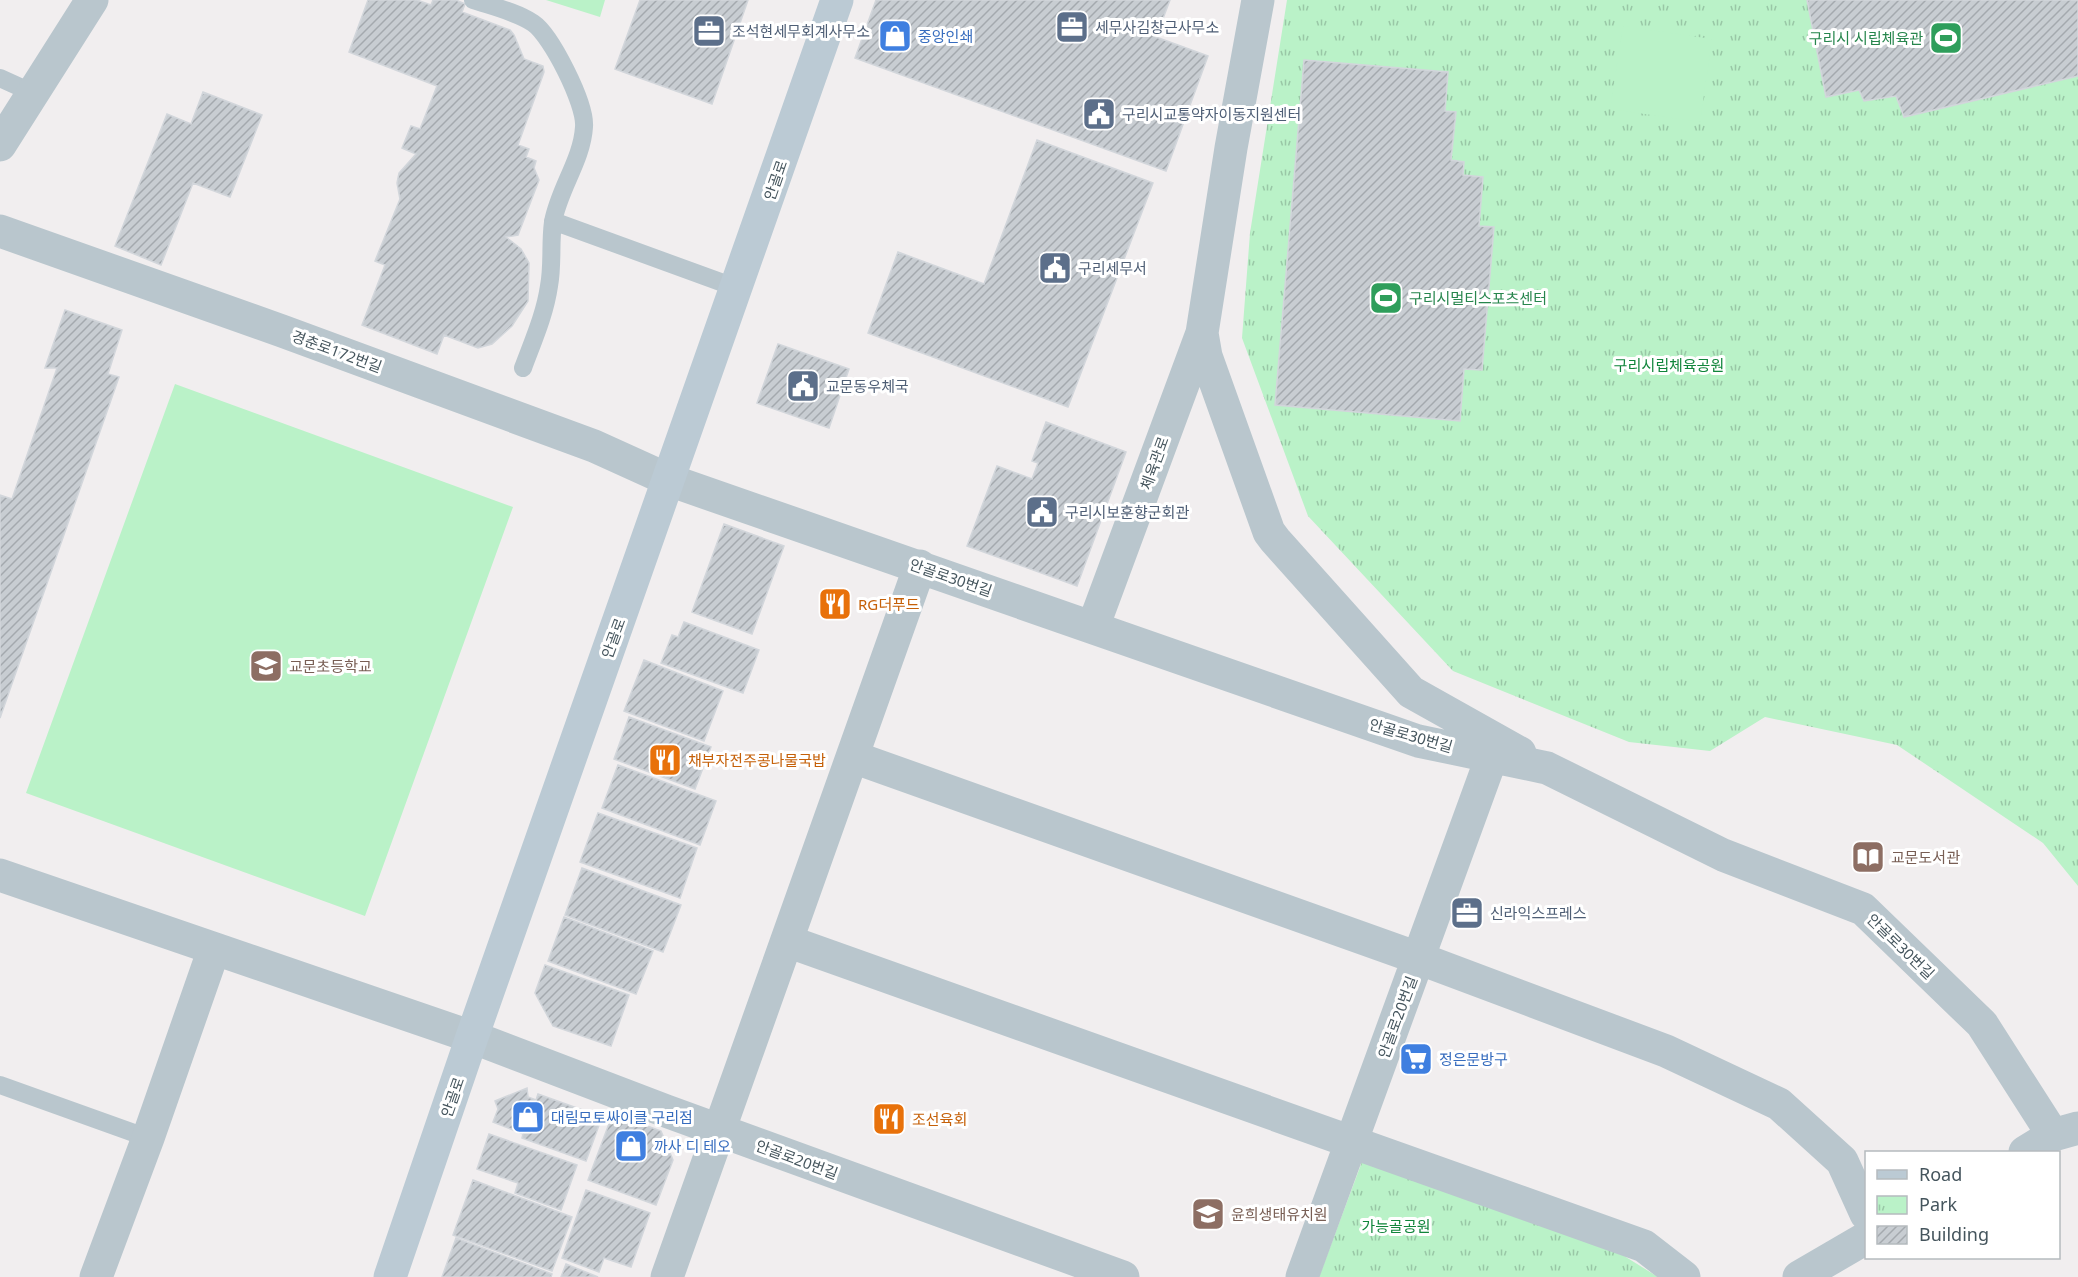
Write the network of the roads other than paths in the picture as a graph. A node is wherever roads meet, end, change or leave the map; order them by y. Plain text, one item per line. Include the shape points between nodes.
1 (92, 0) edge
2 (473, 0) edge
3 (837, 0) edge
4 (1258, 0) edge
5 (0, 78) edge
6 (33, 93) junction
7 (0, 145) edge
8 (553, 221) junction
9 (0, 231) edge
10 (737, 288) junction
11 (1202, 333) junction
12 (523, 368) dead end
13 (669, 480) junction
14 (920, 566) junction
15 (1093, 627) junction
16 (1492, 756) junction
17 (853, 757) junction
18 (1547, 768) junction
19 (0, 875) edge
20 (787, 941) junction
21 (214, 949) junction
22 (1419, 957) junction
23 (472, 1037) junction
24 (0, 1085) edge
25 (719, 1131) junction
26 (2065, 1131) edge
27 (148, 1138) junction
28 (1351, 1141) junction
29 (2027, 1151) edge
30 (1865, 1212) edge
31 (1865, 1239) edge
32 (96, 1277) edge
33 (390, 1277) edge
34 (667, 1277) edge
35 (1123, 1277) edge
36 (1302, 1277) edge
37 (1684, 1277) edge
38 (1799, 1277) edge

1 - 6 street
2 - 8 lane via 542,29 581,105 585,126
3 - 10 street, 안골로
4 - 11 street
5 - 6 lane
6 - 7 street
8 - 10 lane
8 - 12 lane via 550,283
9 - 13 street, 경춘로172번길 via 583,442
10 - 13 street, 안골로
11 - 15 street, 체육관로
11 - 18 street via 1206,356 1275,540 1411,692
13 - 14 street, 안골로30번길
13 - 23 street, 안골로
14 - 15 street, 안골로30번길
14 - 17 street
15 - 16 street, 안골로30번길 via 1418,741
16 - 18 street, 안골로30번길
16 - 22 street, 안골로20번길
17 - 20 street
17 - 22 street
18 - 26 street, 안골로30번길 via 1723,855 1863,909 1982,1024
19 - 21 street, 안골로20번길
20 - 25 street
20 - 28 street
21 - 23 street, 안골로20번길
21 - 27 street
22 - 28 street, 안골로20번길
22 - 30 street via 1666,1051 1779,1104 1842,1161
23 - 25 street, 안골로20번길
23 - 33 street, 안골로
24 - 27 lane
25 - 34 street
25 - 35 street, 안골로20번길
26 - 29 street
27 - 32 street
28 - 36 street, 안골로20번길
28 - 37 street via 1644,1245
31 - 38 street

